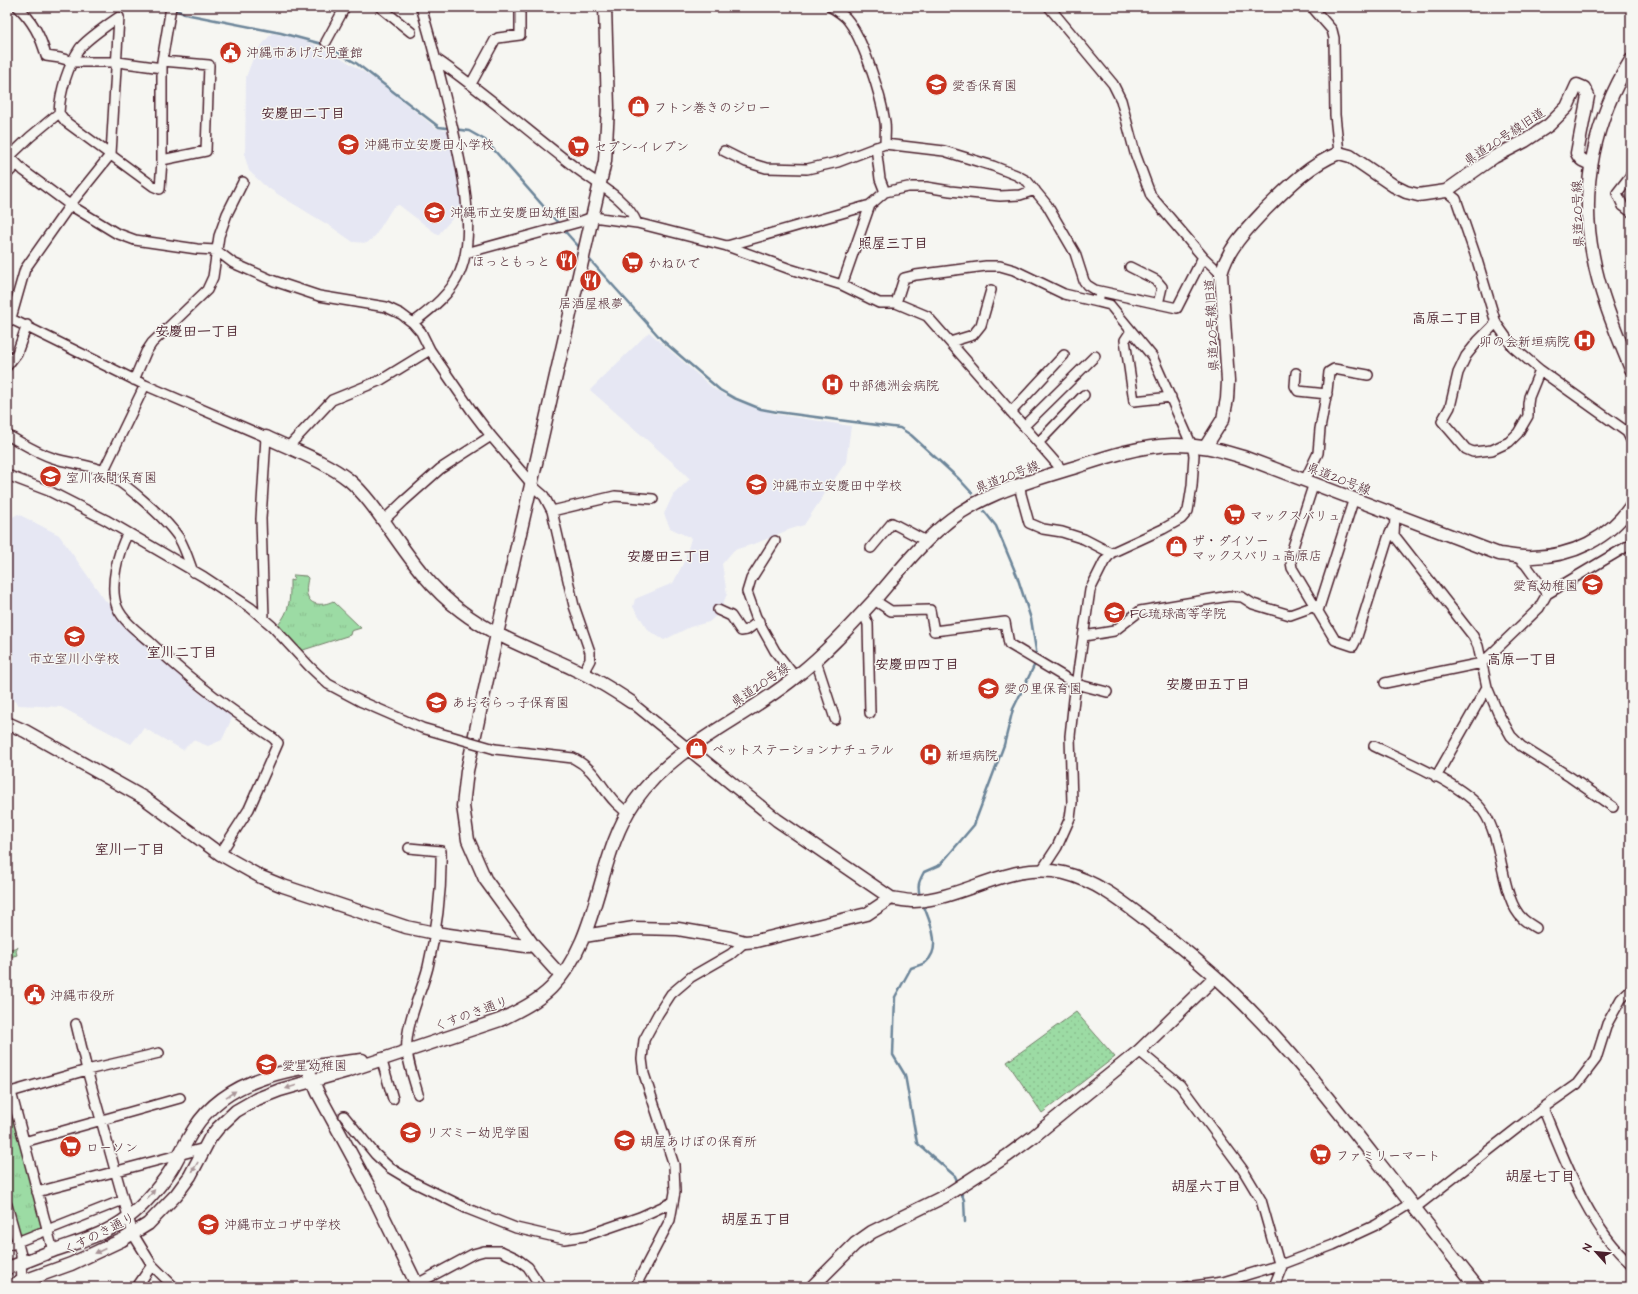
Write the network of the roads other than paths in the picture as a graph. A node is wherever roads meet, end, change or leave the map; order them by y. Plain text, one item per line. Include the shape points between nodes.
1 (18, 7) edge
2 (345, 7) edge
3 (380, 7) edge
4 (421, 7) edge
5 (520, 7) edge
6 (605, 7) edge
7 (831, 7) edge
8 (1049, 7) edge
9 (1312, 7) edge
10 (171, 12) edge
11 (411, 32) dead end
12 (326, 42) dead end
13 (436, 59) junction
14 (1631, 60) edge
15 (74, 62) junction
16 (118, 62) junction
17 (162, 64) junction
18 (471, 84) junction
19 (59, 113) junction
20 (885, 144) junction
21 (876, 147) junction
22 (724, 151) dead end
23 (1340, 153) junction
24 (111, 154) junction
25 (8, 155) edge
26 (162, 160) junction
27 (1591, 163) junction
28 (17, 164) junction
29 (7, 174) edge
30 (1631, 174) edge
31 (243, 182) dead end
32 (600, 184) junction
33 (1035, 190) junction
34 (1446, 191) junction
35 (884, 192) junction
36 (70, 205) junction
37 (870, 205) junction
38 (1631, 212) edge
39 (593, 217) junction
40 (637, 223) junction
41 (726, 246) junction
42 (216, 250) junction
43 (466, 253) junction
44 (1203, 257) junction
45 (1130, 267) dead end
46 (1221, 274) junction
47 (842, 285) junction
48 (991, 290) dead end
49 (1102, 291) junction
50 (1098, 302) junction
51 (896, 303) junction
52 (1158, 304) junction
53 (9, 318) edge
54 (414, 323) junction
55 (1496, 323) junction
56 (27, 326) junction
57 (1131, 331) junction
58 (950, 342) junction
59 (430, 350) junction
60 (1064, 355) dead end
61 (1095, 356) dead end
62 (7, 366) edge
63 (1631, 369) edge
64 (1540, 370) junction
65 (1296, 373) dead end
66 (1368, 375) dead end
67 (134, 380) junction
68 (145, 385) junction
69 (1327, 394) junction
70 (1084, 395) dead end
71 (1171, 397) junction
72 (1011, 412) junction
73 (1024, 426) junction
74 (7, 435) edge
75 (491, 436) junction
76 (266, 437) junction
77 (1631, 440) edge
78 (1039, 442) junction
79 (1192, 446) junction
80 (1206, 446) junction
81 (288, 447) junction
82 (1063, 471) junction
83 (103, 472) junction
84 (7, 475) edge
85 (1310, 482) junction
86 (531, 483) junction
87 (1020, 485) junction
88 (1354, 498) junction
89 (653, 499) dead end
90 (1631, 506) edge
91 (552, 511) junction
92 (1394, 515) junction
93 (384, 521) junction
94 (1394, 527) junction
95 (128, 533) junction
96 (775, 541) dead end
97 (926, 541) junction
98 (1631, 544) edge
99 (871, 548) dead end
100 (1111, 553) junction
101 (1516, 556) junction
102 (193, 572) junction
103 (1547, 594) junction
104 (874, 600) junction
105 (1316, 609) junction
106 (718, 610) dead end
107 (862, 612) junction
108 (264, 619) junction
109 (759, 621) junction
110 (497, 634) junction
111 (1084, 636) junction
112 (816, 661) junction
113 (1482, 663) junction
114 (583, 673) junction
115 (796, 678) junction
116 (1385, 683) dead end
117 (1076, 684) junction
118 (1487, 687) junction
119 (1107, 692) dead end
120 (631, 702) joint
121 (870, 713) dead end
122 (835, 719) dead end
123 (7, 723) edge
124 (1374, 746) dead end
125 (689, 749) junction
126 (1436, 777) junction
127 (1613, 808) dead end
128 (627, 813) junction
129 (409, 848) dead end
130 (220, 854) junction
131 (1042, 870) junction
132 (891, 898) junction
133 (1536, 928) dead end
134 (435, 933) junction
135 (584, 936) junction
136 (745, 942) junction
137 (533, 945) junction
138 (561, 976) junction
139 (1215, 977) junction
140 (1631, 989) edge
141 (76, 1024) dead end
142 (408, 1050) junction
143 (1139, 1051) junction
144 (159, 1053) dead end
145 (381, 1058) junction
146 (307, 1067) junction
147 (87, 1070) junction
148 (312, 1080) junction
149 (9, 1093) edge
150 (418, 1094) dead end
151 (180, 1098) dead end
152 (393, 1099) dead end
153 (1543, 1108) junction
154 (344, 1116) dead end
155 (101, 1120) junction
156 (24, 1142) junction
157 (205, 1148) junction
158 (179, 1155) junction
159 (116, 1172) junction
160 (37, 1192) junction
161 (123, 1200) junction
162 (673, 1202) junction
163 (7, 1205) edge
164 (1413, 1206) junction
165 (128, 1217) junction
166 (47, 1230) junction
167 (133, 1234) junction
168 (17, 1242) junction
169 (7, 1246) edge
170 (53, 1251) junction
171 (22, 1263) junction
172 (1283, 1264) junction
173 (1631, 1264) edge
174 (152, 1265) junction
175 (7, 1268) edge
176 (23, 1284) edge
177 (417, 1286) edge
178 (7, 1287) edge
179 (137, 1287) edge
180 (174, 1287) edge
181 (541, 1287) edge
182 (635, 1287) edge
183 (812, 1287) edge
184 (1186, 1287) edge
185 (1276, 1287) edge
186 (1477, 1287) edge

1 - 15 street via 37,30 46,56
2 - 12 street
3 - 11 street
4 - 13 street
5 - 18 street via 520,35 495,40
6 - 32 street via 607,135
7 - 20 street via 845,17 856,32 864,50 885,122
8 - 44 street via 1113,84 1121,100 1150,196
9 - 23 street via 1332,30 1334,38 1335,114
10 - 17 street
13 - 18 street
13 - 43 street via 455,138 468,210
14 - 27 street, 県道20号線 via 1608,104
15 - 16 street
15 - 16 street via 81,47 119,17
15 - 19 street via 63,85
16 - 17 street
16 - 24 street
17 - 26 street
17 - 26 street via 209,65 206,151
18 - 32 street via 577,169
19 - 24 street via 66,122
19 - 25 street
20 - 21 street
20 - 33 street via 944,151 1016,175 1027,181
21 - 22 street via 838,162 807,169 766,168
21 - 35 street
23 - 34 street, 県道20号線旧道 via 1350,156 1406,192 1418,196
23 - 46 street, 県道20号線旧道 via 1312,167 1288,186 1240,237 1224,262
24 - 26 street via 160,189
24 - 36 street
25 - 28 street
27 - 34 street, 県道20号線旧道 via 1584,162 1577,154 1588,96 1584,88 1577,85 1567,108 1549,125 1494,157
27 - 63 street, 県道20号線 via 1588,222 1593,257 1605,301
28 - 29 street
28 - 36 street
30 - 38 street via 1617,193 1623,206
31 - 42 street via 227,214
32 - 39 street
32 - 40 street via 632,212
33 - 35 street via 1020,196 926,187 908,187
33 - 49 street via 1047,205 1075,253 1084,281
34 - 55 street via 1456,198
35 - 37 street
36 - 42 street via 116,233 135,240
36 - 53 street via 25,269
37 - 41 street
37 - 47 street
39 - 40 street
39 - 43 street
39 - 86 street
40 - 41 street
41 - 47 street
42 - 54 street via 233,263 274,281 319,296 386,307
42 - 67 street via 213,277 207,290 152,343
43 - 54 street via 460,272 449,291
44 - 46 street
44 - 52 street via 1177,308
45 - 52 street via 1156,280 1162,286
46 - 80 street, 県道20号線旧道 via 1227,399 1223,419
47 - 51 street via 879,303
48 - 58 street via 981,325 973,335
49 - 50 street
49 - 52 street
50 - 51 street via 1064,294 1014,270 986,266 904,278
50 - 57 street via 1110,305
51 - 58 street via 927,316
53 - 56 street
54 - 59 street
55 - 64 street via 1513,347
55 - 64 street via 1466,356 1458,373 1450,407 1442,421 1466,449 1473,452 1492,450 1509,442 1518,433 1528,416 1529,397
56 - 62 street via 17,354
56 - 67 street
57 - 71 street via 1152,356
57 - 71 street via 1125,340 1134,401
58 - 72 street
59 - 75 street
59 - 81 street via 381,380 332,400
60 - 72 street
61 - 73 street
64 - 77 street via 1627,432
65 - 69 street via 1295,386 1298,391
66 - 69 street via 1334,369 1329,372
67 - 68 street
68 - 76 street
68 - 83 street
69 - 85 street via 1318,453
70 - 78 street
71 - 79 street
72 - 73 street
73 - 78 street
74 - 83 street via 53,458
75 - 86 street
75 - 93 street via 440,469
76 - 81 street
76 - 108 street via 261,519
78 - 82 street
79 - 80 street, 県道20号線
79 - 82 street, 県道20号線 via 1150,447
79 - 100 street via 1194,455 1188,512 1163,529
80 - 85 street, 県道20号線
81 - 93 street via 349,480
82 - 87 street, 県道20号線
83 - 102 street via 117,480 168,523 180,539
84 - 95 street via 49,491
85 - 88 street, 県道20号線
85 - 105 street via 1290,556 1292,568
86 - 91 street via 544,496
86 - 110 street
87 - 97 street, 県道20号線 via 976,503 940,527
87 - 100 street via 1029,522 1043,529 1084,538
88 - 92 street, 県道20号線
88 - 105 street
89 - 91 street via 615,496
90 - 101 street, 県道20号線 via 1614,527 1597,540 1580,548 1546,556
91 - 114 street via 574,606 590,652 590,660
92 - 94 street
92 - 101 street, 県道20号線 via 1498,554
93 - 110 street via 414,564 444,598 461,612
94 - 105 street via 1388,538 1353,646 1335,640
94 - 113 street via 1394,535 1473,636
95 - 102 street
95 - 130 street via 119,550 115,573 114,594 122,615 179,669 278,743 249,809
96 - 109 street via 751,579 747,592
97 - 99 street via 892,523
97 - 104 street, 県道20号線
98 - 103 street
100 - 111 street via 1090,590
101 - 103 street via 1526,565
102 - 108 street
103 - 113 street via 1539,608
104 - 107 street, 県道20号線
104 - 117 street via 892,611 930,610 934,632 1005,622 1009,644
105 - 111 street via 1290,614 1253,604 1242,597 1229,596 1140,611 1114,631
106 - 109 street via 731,616 741,631 747,630
107 - 112 street, 県道20号線
107 - 121 street via 868,624
108 - 128 street, bridge via 328,684 422,728 495,749 573,758 593,772 614,801
109 - 115 street via 775,651
110 - 114 street
110 - 137 street via 467,772 464,823 473,855 485,879
111 - 117 street
112 - 115 street, 県道20号線
112 - 122 street
113 - 116 street
113 - 118 street
114 - 120 street
115 - 125 street, 県道20号線
117 - 119 street
117 - 131 street via 1070,736 1070,818 1057,847
118 - 126 street
118 - 127 street via 1504,725 1521,746
120 - 125 street
123 - 130 street via 144,798
124 - 126 street
125 - 128 street, 県道20号線 via 657,774
125 - 132 street via 777,820
126 - 133 street via 1461,790 1484,812 1499,850 1513,906 1523,919
128 - 135 street, 県道20号線 via 610,853
129 - 134 street via 441,852 442,879
130 - 134 street via 283,886
131 - 132 street via 1003,876 938,898
131 - 139 street via 1063,873 1097,886 1122,902
132 - 136 street via 867,914 769,939
134 - 137 street
134 - 142 street via 428,968 414,1008 407,1041
135 - 136 street via 634,928 678,930
135 - 138 street, 県道20号線
136 - 162 street via 731,954 691,977 671,994 644,1040 644,1074 674,1165
137 - 138 street
138 - 142 street, くすのき通り via 542,996 500,1020
139 - 143 street
139 - 164 street via 1238,998 1310,1076
140 - 153 street via 1620,999 1607,1024 1596,1059 1582,1078
141 - 147 street
142 - 145 street, くすのき通り
142 - 150 street
143 - 172 street via 1180,1085 1243,1170 1262,1200 1278,1260
143 - 183 street via 1007,1156 959,1187 872,1232 851,1248
144 - 147 street
145 - 146 street, くすのき通り
145 - 148 street, くすのき通り
145 - 152 street
146 - 148 street
158 -> 146 street, くすのき通り via 205,1114 231,1093 263,1078
147 - 149 street
147 - 155 street
148 -> 157 street, くすのき通り via 262,1097 236,1111 218,1128
148 - 177 street via 369,1187
149 - 156 street
151 - 155 street
153 - 164 street
153 - 173 street via 1586,1203 1610,1242
154 - 162 street via 390,1168 468,1209 516,1228 564,1239 585,1236
155 - 156 street
155 - 159 street
156 - 160 street
157 - 158 street
157 -> 167 street, くすのき通り via 176,1195 148,1224
158 - 159 street
165 -> 158 street, くすのき通り via 164,1179
159 - 160 street
159 - 161 street
160 - 166 street
161 - 165 street
161 - 166 street
162 - 182 street via 670,1220
163 - 168 street
164 - 172 street via 1334,1245
164 - 186 street
165 - 167 street
165 - 170 street, くすのき通り via 104,1232
166 - 168 street
166 - 170 street
167 - 174 street
167 -> 176 street, くすのき通り
168 - 169 street
168 - 171 street
170 - 171 street, くすのき通り
171 - 175 street, くすのき通り
171 - 176 street
172 - 184 street via 1223,1282
172 - 185 street via 1274,1286
174 - 179 street
174 - 180 street
176 - 178 street, くすのき通り
177 - 181 street via 473,1254 501,1251 528,1267

